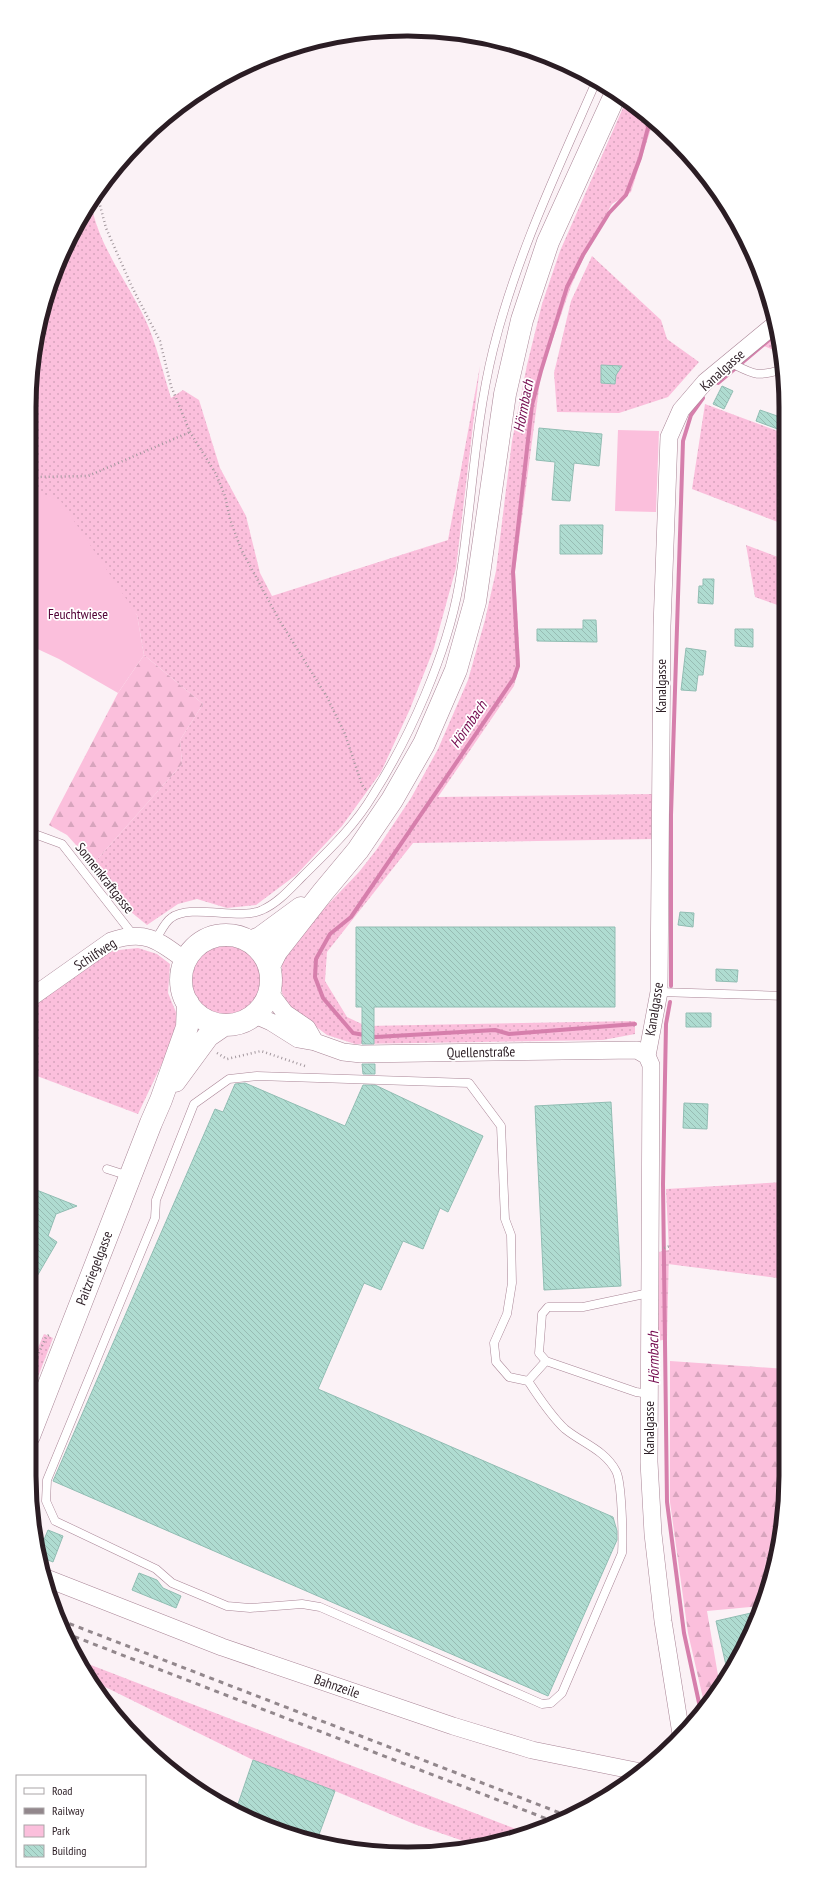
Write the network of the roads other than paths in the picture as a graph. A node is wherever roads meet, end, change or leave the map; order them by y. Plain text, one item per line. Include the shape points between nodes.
1 (594, 87) edge
2 (613, 99) edge
3 (770, 329) edge
4 (736, 365) junction
5 (777, 371) edge
6 (36, 835) edge
7 (323, 892) junction
8 (134, 936) junction
9 (156, 939) junction
10 (250, 942) junction
11 (180, 961) junction
12 (269, 966) junction
13 (269, 992) junction
14 (659, 992) junction
15 (36, 994) edge
16 (779, 996) edge
17 (181, 1001) junction
18 (254, 1015) junction
19 (224, 1025) junction
20 (316, 1042) junction
21 (647, 1056) junction
22 (161, 1100) junction
23 (107, 1169) dead end
24 (130, 1176) junction
25 (649, 1293) junction
26 (546, 1361) junction
27 (528, 1381) junction
28 (649, 1394) junction
29 (36, 1418) edge
30 (51, 1580) edge
31 (680, 1727) edge
32 (633, 1770) edge

1 - 9 lane via 535,222 512,283 482,401 458,588 446,637 422,701 396,758 372,798 344,836 281,898 261,912 186,912 170,918
2 - 7 main road via 548,242 522,320 505,394 474,602 456,670 424,744 392,800 358,850
3 - 4 street, Kanalgasse
4 - 5 lane via 754,374 766,375
4 - 14 street, Kanalgasse via 705,382 681,410 669,437 662,626
6 - 8 lane, Sonnenkraftgasse via 62,844
7 - 10 main road via 260,938
7 - 12 main road via 276,952
8 - 9 street, Schilfweg
8 - 15 street, Schilfweg via 111,941
9 - 11 street, Schilfweg
10 - 11 main road via 236,936 221,936 207,940
10 - 12 main road via 262,952
11 - 17 main road
12 - 13 main road
13 - 18 main road via 264,1005
13 - 20 street via 285,1013 307,1028
14 - 16 lane
14 - 21 street, Kanalgasse
17 - 19 main road via 203,1019
17 - 22 main road, Paitzriegelgasse via 187,1027
18 - 19 main road via 235,1024
18 - 20 street, Quellenstraße via 298,1039
19 - 22 main road, Paitzriegelgasse via 208,1036
20 - 21 street, Quellenstraße via 336,1050 361,1054 637,1050
21 - 25 street, Kanalgasse via 651,1065
22 - 24 main road, Paitzriegelgasse
23 - 24 lane
24 - 29 main road, Paitzriegelgasse
25 - 26 lane via 583,1307 548,1307 542,1314 539,1353
25 - 28 street, Kanalgasse
26 - 27 lane
26 - 28 lane via 636,1392
27 - 27 lane via 509,1377 496,1362 494,1343 507,1314 512,1283 511,1235 505,1220 501,1126 469,1083 257,1076 229,1078 194,1104 156,1200 155,1218 47,1480 46,1501 55,1521 156,1569 172,1583 227,1606 250,1608 302,1604 320,1607 542,1704 551,1703 562,1693 568,1679 622,1552 623,1534 617,1473 608,1458 565,1429
28 - 31 street, Kanalgasse via 653,1534 663,1621
30 - 32 street, Bahnzeile via 222,1647 452,1726 532,1750

